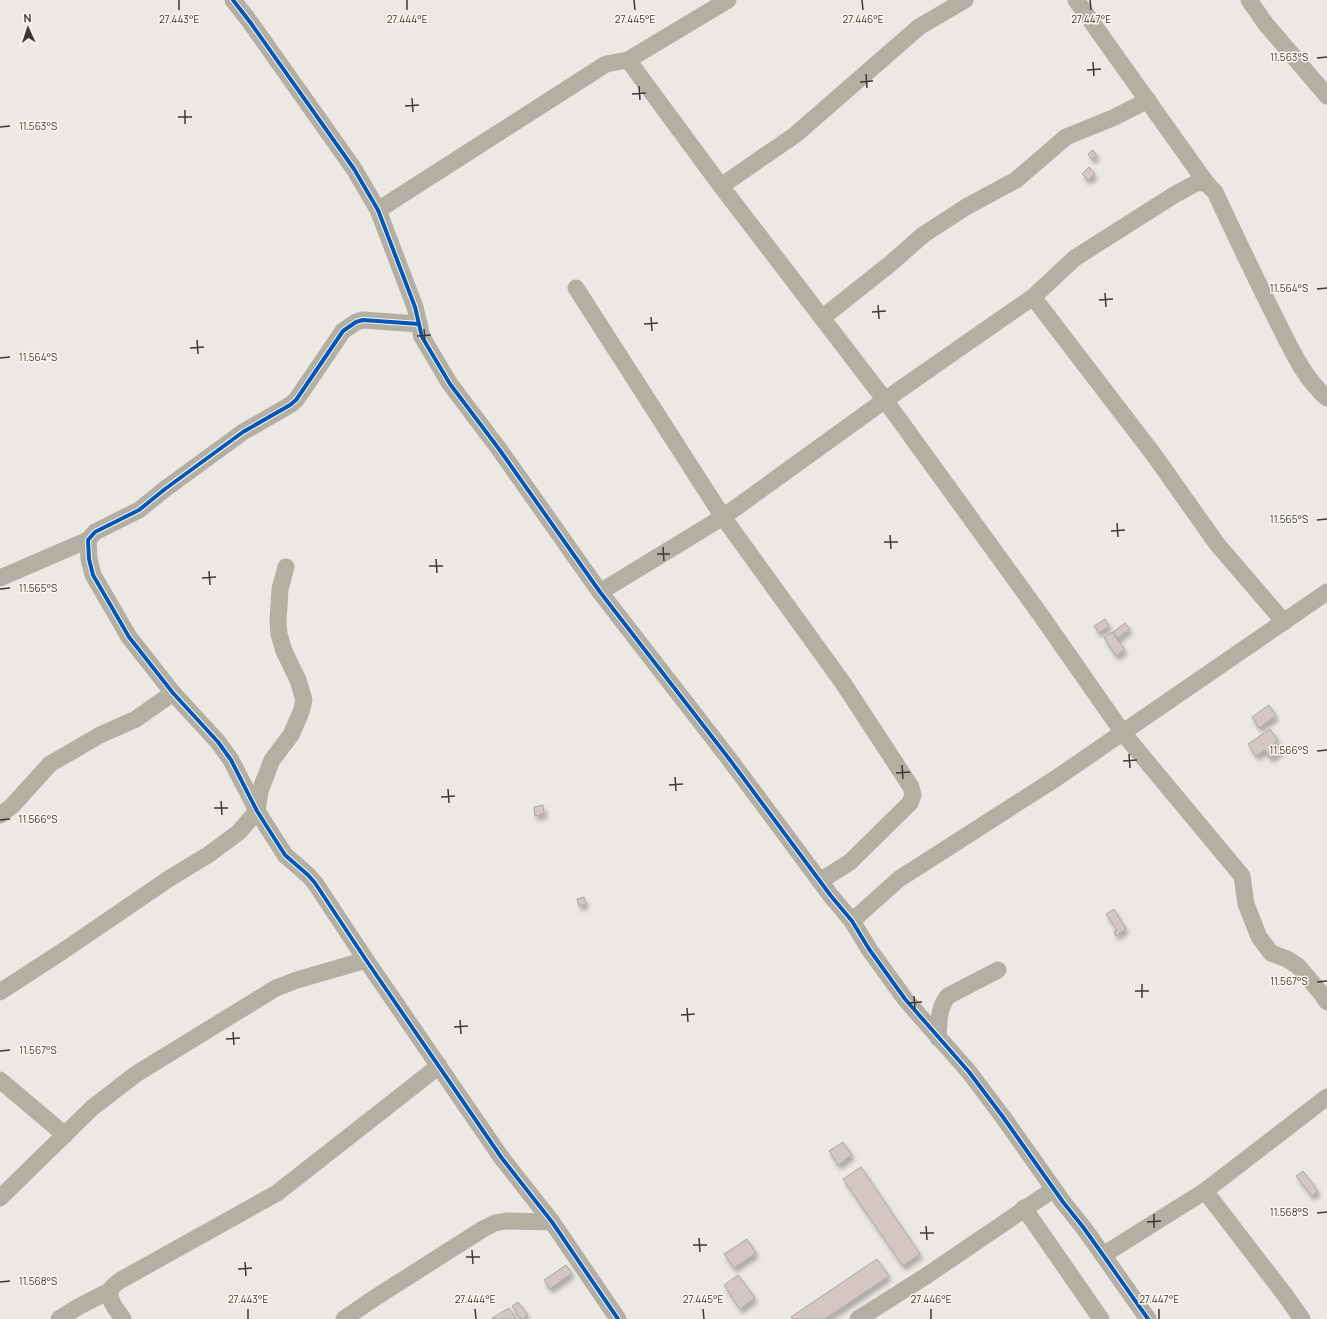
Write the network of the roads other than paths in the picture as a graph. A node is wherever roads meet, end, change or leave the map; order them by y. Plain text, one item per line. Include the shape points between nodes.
1 (233, 0) edge
2 (728, 0) edge
3 (965, 0) edge
4 (1076, 0) edge
5 (1248, 0) edge
6 (628, 60) junction
7 (1327, 96) edge
8 (1148, 100) junction
9 (1207, 184) junction
10 (721, 186) junction
11 (378, 210) junction
12 (576, 288) dead end
13 (1033, 297) junction
14 (822, 318) junction
15 (419, 324) junction
16 (1327, 398) edge
17 (886, 400) junction
18 (723, 517) junction
19 (88, 540) junction
20 (286, 567) dead end
21 (0, 578) edge
22 (600, 592) junction
23 (1327, 592) edge
24 (1284, 622) junction
25 (173, 693) junction
26 (1123, 733) junction
27 (257, 811) junction
28 (0, 815) edge
29 (820, 881) junction
30 (852, 921) junction
31 (366, 960) junction
32 (998, 970) dead end
33 (0, 992) edge
34 (1327, 1002) edge
35 (938, 1038) junction
36 (439, 1066) junction
37 (0, 1080) edge
38 (1327, 1097) edge
39 (65, 1135) junction
40 (1054, 1189) junction
41 (1205, 1191) junction
42 (0, 1198) edge
43 (1024, 1208) junction
44 (552, 1222) junction
45 (1103, 1255) junction
46 (111, 1290) junction
47 (59, 1319) edge
48 (123, 1319) edge
49 (344, 1319) edge
50 (618, 1319) edge
51 (858, 1319) edge
52 (1101, 1319) edge
53 (1148, 1319) edge
54 (1302, 1319) edge

1 - 11 street via 354,169
2 - 6 street
3 - 10 street via 919,27 795,134
4 - 8 street
5 - 7 street via 1264,23
6 - 10 street
6 - 11 street via 606,64
8 - 9 street
8 - 14 street via 1066,137 1016,180 966,207 923,235
9 - 13 street via 1198,182 1174,195 1075,258
9 - 16 street via 1215,192 1250,269 1302,369
10 - 14 street
11 - 15 street via 405,278
12 - 18 street
13 - 17 street
13 - 24 street via 1154,455 1217,544
14 - 17 street
15 - 19 street via 363,320 356,322 343,331 296,400 243,432 139,510 95,532
15 - 22 street via 422,337 450,384
17 - 18 street
17 - 26 street
18 - 22 street
18 - 29 street via 843,683 911,787 913,796 910,802 850,862
19 - 21 street
19 - 25 street via 93,575 129,637
20 - 27 street via 280,589 279,634 304,700 292,735 272,760 260,791
22 - 29 street
23 - 24 street
24 - 26 street
25 - 27 street via 231,760
25 - 28 street via 136,719 100,735 50,764 12,806
26 - 30 street via 899,879
26 - 34 street via 1242,876 1246,904 1259,937 1271,953 1298,966 1322,992
27 - 31 street via 285,855 315,883
27 - 33 street via 239,832 208,855
29 - 30 street
30 - 35 street via 869,950 905,999
31 - 36 street
31 - 39 street via 276,988 136,1074 92,1108
32 - 35 street via 948,996 942,1003
35 - 40 street via 969,1072
36 - 44 street via 501,1157
36 - 46 street via 277,1193 121,1280
37 - 39 street
38 - 41 street
39 - 42 street
40 - 43 street
40 - 45 street
41 - 45 street
41 - 54 street
43 - 51 street via 926,1276
43 - 52 street
44 - 49 street via 495,1223
44 - 50 street
45 - 53 street
46 - 47 street
46 - 48 street via 112,1301

